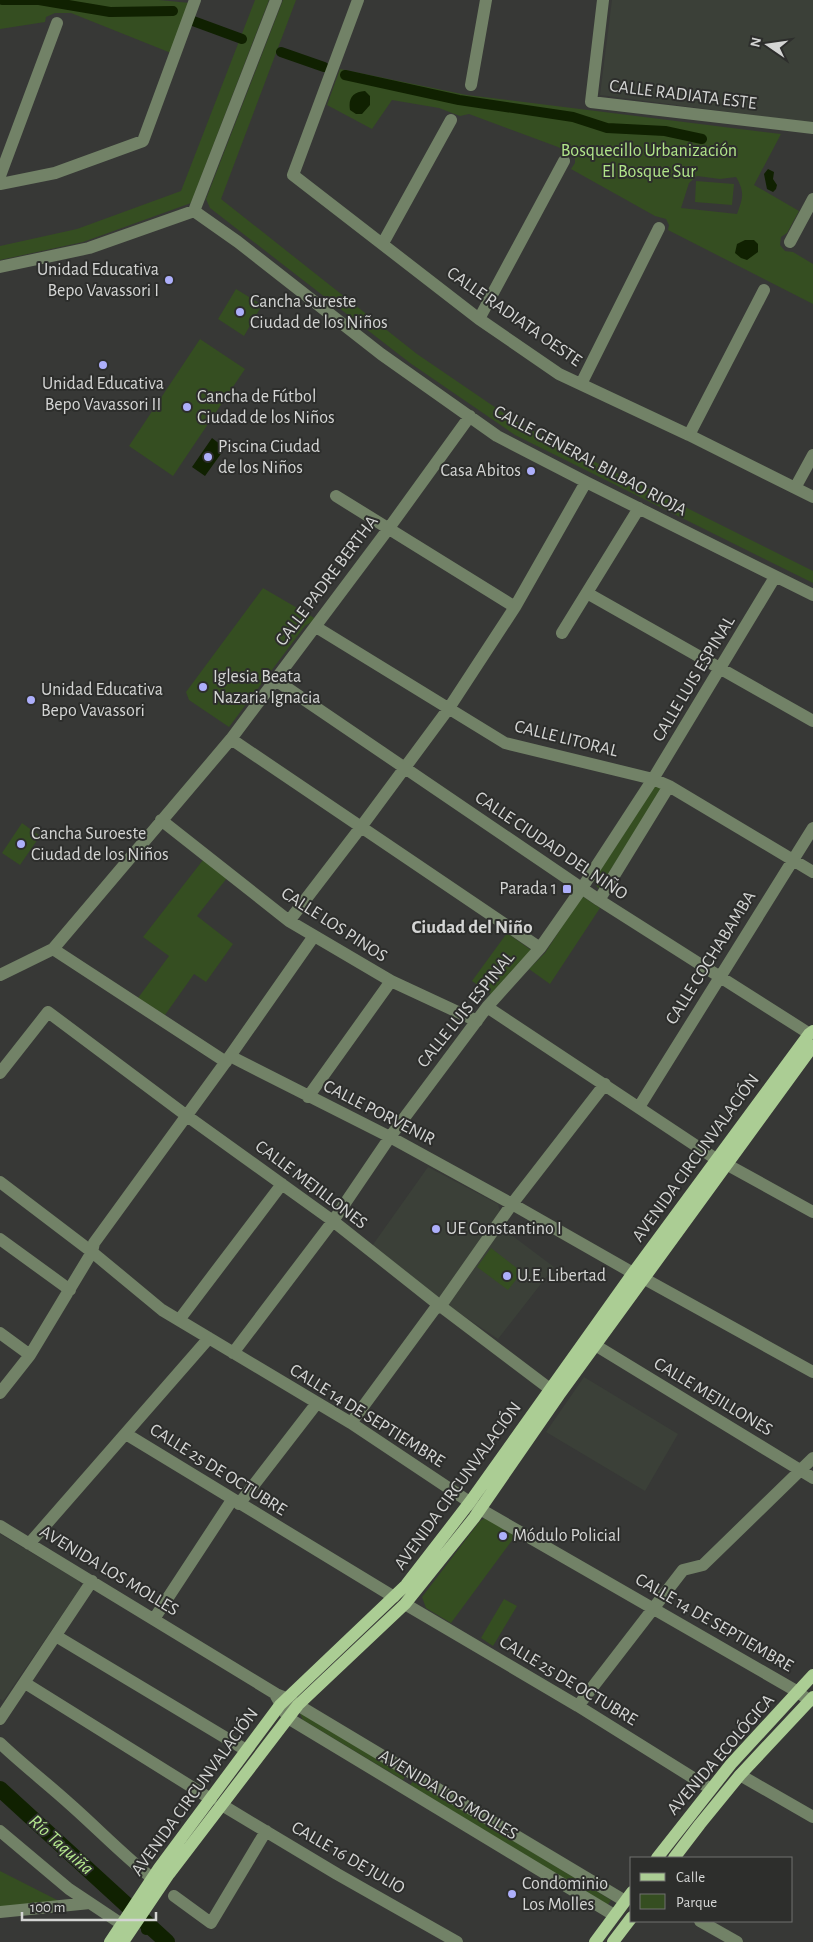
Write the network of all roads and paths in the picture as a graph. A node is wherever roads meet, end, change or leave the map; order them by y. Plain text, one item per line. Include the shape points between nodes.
1 (195, 0) edge
2 (276, 0) edge
3 (358, 0) edge
4 (486, 0) edge
5 (603, 0) edge
6 (57, 23) dead end
7 (471, 85) dead end
8 (451, 120) dead end
9 (813, 128) edge
10 (564, 161) dead end
11 (0, 176) edge
12 (0, 184) edge
13 (813, 198) edge
14 (194, 211) junction
15 (659, 228) dead end
16 (790, 242) dead end
17 (384, 243) junction
18 (0, 267) edge
19 (764, 290) dead end
20 (480, 319) junction
21 (581, 384) junction
22 (470, 416) junction
23 (689, 435) junction
24 (813, 456) edge
25 (586, 482) junction
26 (795, 488) junction
27 (336, 496) dead end
28 (813, 497) edge
29 (639, 508) junction
30 (389, 528) junction
31 (775, 578) junction
32 (588, 593) junction
33 (813, 595) edge
34 (515, 607) junction
35 (316, 627) junction
36 (562, 633) dead end
37 (721, 669) junction
38 (274, 679) junction
39 (449, 708) junction
40 (813, 721) edge
41 (231, 739) junction
42 (404, 768) junction
43 (653, 779) junction
44 (669, 786) junction
45 (161, 820) junction
46 (362, 827) junction
47 (813, 828) edge
48 (793, 860) junction
49 (813, 872) edge
50 (582, 888) junction
51 (600, 900) junction
52 (289, 921) junction
53 (314, 936) junction
54 (540, 948) junction
55 (53, 949) junction
56 (0, 975) edge
57 (719, 977) junction
58 (391, 981) junction
59 (487, 1007) junction
60 (477, 1021) junction
61 (812, 1037) edge
62 (228, 1059) junction
63 (0, 1073) edge
64 (604, 1084) junction
65 (308, 1097) junction
66 (638, 1107) junction
67 (187, 1116) junction
68 (390, 1137) junction
69 (721, 1162) junction
70 (0, 1182) edge
71 (282, 1184) junction
72 (512, 1204) junction
73 (813, 1212) edge
74 (334, 1221) junction
75 (0, 1239) edge
76 (92, 1252) junction
77 (638, 1276) junction
78 (70, 1290) junction
79 (439, 1306) junction
80 (180, 1320) junction
81 (0, 1333) edge
82 (208, 1338) junction
83 (595, 1345) junction
84 (233, 1353) junction
85 (30, 1355) junction
86 (813, 1372) edge
87 (550, 1389) junction
88 (0, 1393) edge
89 (317, 1403) junction
90 (351, 1423) junction
91 (126, 1434) junction
92 (813, 1458) edge
93 (799, 1469) junction
94 (813, 1478) edge
95 (235, 1502) junction
96 (475, 1505) junction
97 (0, 1526) edge
98 (29, 1544) junction
99 (92, 1581) junction
100 (394, 1597) junction
101 (406, 1604) junction
102 (653, 1608) junction
103 (154, 1619) junction
104 (56, 1636) junction
105 (813, 1676) edge
106 (25, 1683) junction
107 (798, 1692) junction
108 (280, 1699) junction
109 (812, 1699) edge
110 (298, 1705) junction
111 (578, 1706) junction
112 (288, 1718) junction
113 (0, 1719) edge
114 (0, 1742) edge
115 (246, 1750) junction
116 (740, 1775) junction
117 (711, 1789) junction
118 (216, 1802) junction
119 (813, 1816) edge
120 (0, 1831) edge
121 (266, 1832) junction
122 (658, 1857) edge
123 (675, 1857) edge
124 (152, 1878) junction
125 (174, 1896) dead end
126 (628, 1896) edge
127 (145, 1900) junction
128 (90, 1903) junction
129 (0, 1912) edge
130 (614, 1915) junction
131 (630, 1919) edge
132 (702, 1922) edge
133 (129, 1924) junction
134 (729, 1940) edge
135 (110, 1942) edge
136 (123, 1942) edge
137 (456, 1942) edge
138 (595, 1942) edge
139 (613, 1942) edge

1 - 12 street via 142,141 55,173
2 - 14 street
3 - 17 street, CALLE RADIATA OESTE via 293,175
4 - 7 street
5 - 9 street, CALLE RADIATA ESTE via 591,102
6 - 11 street
8 - 17 street
10 - 20 street
13 - 16 street
14 - 18 street via 89,248
14 - 22 street, CALLE GENERAL BILBAO RIOJA via 382,354
15 - 21 street
17 - 20 street, CALLE RADIATA OESTE
19 - 23 street
20 - 21 street, CALLE RADIATA OESTE via 559,374
21 - 23 street, CALLE RADIATA OESTE
22 - 25 street, CALLE GENERAL BILBAO RIOJA via 498,436
22 - 30 street, CALLE PADRE BERTHA
23 - 26 street, CALLE RADIATA OESTE
24 - 26 street
25 - 29 street, CALLE GENERAL BILBAO RIOJA
25 - 34 street
26 - 28 street, CALLE RADIATA OESTE
27 - 30 street
29 - 31 street, CALLE GENERAL BILBAO RIOJA
29 - 32 street
30 - 34 street
30 - 35 street, CALLE PADRE BERTHA
31 - 33 street, CALLE GENERAL BILBAO RIOJA
31 - 37 street, CALLE LUIS ESPINAL
32 - 36 street
32 - 37 street
34 - 39 street
35 - 38 street, CALLE PADRE BERTHA
35 - 39 street, CALLE LITORAL
37 - 40 street
37 - 43 street, CALLE LUIS ESPINAL
38 - 41 street, CALLE PADRE BERTHA
38 - 42 street, CALLE CIUDAD DEL NIÑO
39 - 42 street
39 - 43 street, CALLE LITORAL via 505,742
41 - 45 street, CALLE PADRE BERTHA
41 - 46 street
42 - 46 street
42 - 50 street, CALLE CIUDAD DEL NIÑO
43 - 44 street, CALLE LITORAL
43 - 50 street, CALLE LUIS ESPINAL
44 - 48 street, CALLE LITORAL
44 - 51 street
45 - 52 street, CALLE LOS PINOS
45 - 55 street, CALLE PADRE BERTHA
46 - 52 street
46 - 54 street
47 - 48 street, CALLE COCHABAMBA
48 - 49 street, CALLE LITORAL
48 - 57 street, CALLE COCHABAMBA
50 - 51 street, CALLE CIUDAD DEL NIÑO
50 - 54 street, CALLE LUIS ESPINAL
51 - 57 street, CALLE CIUDAD DEL NIÑO
52 - 53 street, CALLE LOS PINOS
53 - 58 street, CALLE LOS PINOS
53 - 62 street
54 - 59 street, CALLE LUIS ESPINAL
55 - 56 street, CALLE PADRE BERTHA
55 - 62 street, CALLE PORVENIR
57 - 61 street, CALLE CIUDAD DEL NIÑO
57 - 66 street, CALLE COCHABAMBA
58 - 60 street, CALLE LOS PINOS
58 - 65 street
59 - 60 street, CALLE LUIS ESPINAL
59 - 64 street
60 - 68 street, CALLE LUIS ESPINAL
61 - 69 main road, AVENIDA CIRCUNVALACIÓN
62 - 65 street, CALLE PORVENIR
62 - 67 street
63 - 67 street, CALLE MEJILLONES via 48,1012
64 - 66 street
64 - 72 street
65 - 68 street, CALLE PORVENIR
66 - 69 street
67 - 71 street, CALLE MEJILLONES
67 - 76 street via 94,1243
68 - 72 street, CALLE PORVENIR
68 - 74 street, CALLE LUIS ESPINAL
69 - 73 street
69 - 77 main road, AVENIDA CIRCUNVALACIÓN
70 - 76 street, CALLE 14 DE SEPTIEMBRE
71 - 74 street, CALLE MEJILLONES
71 - 80 street
72 - 77 street, CALLE PORVENIR
72 - 79 street
74 - 79 street, CALLE MEJILLONES
74 - 84 street, CALLE LUIS ESPINAL
75 - 78 street
76 - 78 street
76 - 80 street, CALLE 14 DE SEPTIEMBRE via 162,1310
77 - 83 main road, AVENIDA CIRCUNVALACIÓN
77 - 86 street, CALLE PORVENIR
77 - 87 main road, AVENIDA CIRCUNVALACIÓN
78 - 85 street
79 - 87 street, CALLE MEJILLONES
79 - 90 street
80 - 82 street, CALLE 14 DE SEPTIEMBRE
81 - 85 street
82 - 84 street, CALLE 14 DE SEPTIEMBRE
82 - 91 street
83 - 93 street, CALLE MEJILLONES
83 - 96 main road, AVENIDA CIRCUNVALACIÓN
84 - 89 street, CALLE 14 DE SEPTIEMBRE
85 - 88 street
87 - 96 main road, AVENIDA CIRCUNVALACIÓN
89 - 90 street, CALLE 14 DE SEPTIEMBRE
89 - 95 street
90 - 96 street, CALLE 14 DE SEPTIEMBRE
91 - 95 street, CALLE 25 DE OCTUBRE
91 - 98 street
92 - 93 street
93 - 94 street, CALLE MEJILLONES
93 - 102 street via 703,1565 683,1570
95 - 100 street, CALLE 25 DE OCTUBRE
95 - 103 street
96 - 100 main road, AVENIDA CIRCUNVALACIÓN
96 - 101 main road, AVENIDA CIRCUNVALACIÓN
96 - 102 street, CALLE 14 DE SEPTIEMBRE
97 - 98 street, AVENIDA LOS MOLLES
98 - 99 street, AVENIDA LOS MOLLES
99 - 103 street, AVENIDA LOS MOLLES
99 - 104 street
100 - 108 main road, AVENIDA CIRCUNVALACIÓN
101 - 110 main road, AVENIDA CIRCUNVALACIÓN
101 - 111 street, CALLE 25 DE OCTUBRE
102 - 107 street, CALLE 14 DE SEPTIEMBRE
102 - 111 street
103 - 108 street, AVENIDA LOS MOLLES
104 - 106 street
104 - 115 street
105 - 107 main road, AVENIDA ECOLÓGICA
106 - 113 street
106 - 118 street, CALLE 16 DE JULIO
107 - 109 street, CALLE 14 DE SEPTIEMBRE
107 - 117 main road, AVENIDA ECOLÓGICA
108 - 110 street, AVENIDA LOS MOLLES
108 - 112 street, AVENIDA LOS MOLLES
108 - 115 main road, AVENIDA CIRCUNVALACIÓN
109 - 116 main road, AVENIDA ECOLÓGICA
110 - 112 main road, AVENIDA CIRCUNVALACIÓN
110 - 126 street, AVENIDA LOS MOLLES
111 - 117 street, CALLE 25 DE OCTUBRE
112 - 118 main road, AVENIDA CIRCUNVALACIÓN
112 - 130 street, AVENIDA LOS MOLLES
114 - 124 street
115 - 118 main road, AVENIDA CIRCUNVALACIÓN
116 - 119 street
116 - 123 main road, AVENIDA ECOLÓGICA via 703,1826
117 - 122 main road, AVENIDA ECOLÓGICA
118 - 121 street, CALLE 16 DE JULIO
118 - 124 main road, AVENIDA CIRCUNVALACIÓN
118 - 127 main road, AVENIDA CIRCUNVALACIÓN via 169,1874
120 - 128 street
121 - 125 street via 211,1923
121 - 137 street, CALLE 16 DE JULIO
124 - 127 main road, AVENIDA CIRCUNVALACIÓN
126 - 130 main road
127 - 133 main road, AVENIDA CIRCUNVALACIÓN
128 - 129 street
128 - 133 street
130 - 138 main road
131 - 139 main road
132 - 134 street
133 - 135 main road, AVENIDA CIRCUNVALACIÓN
133 - 136 main road, AVENIDA CIRCUNVALACIÓN

